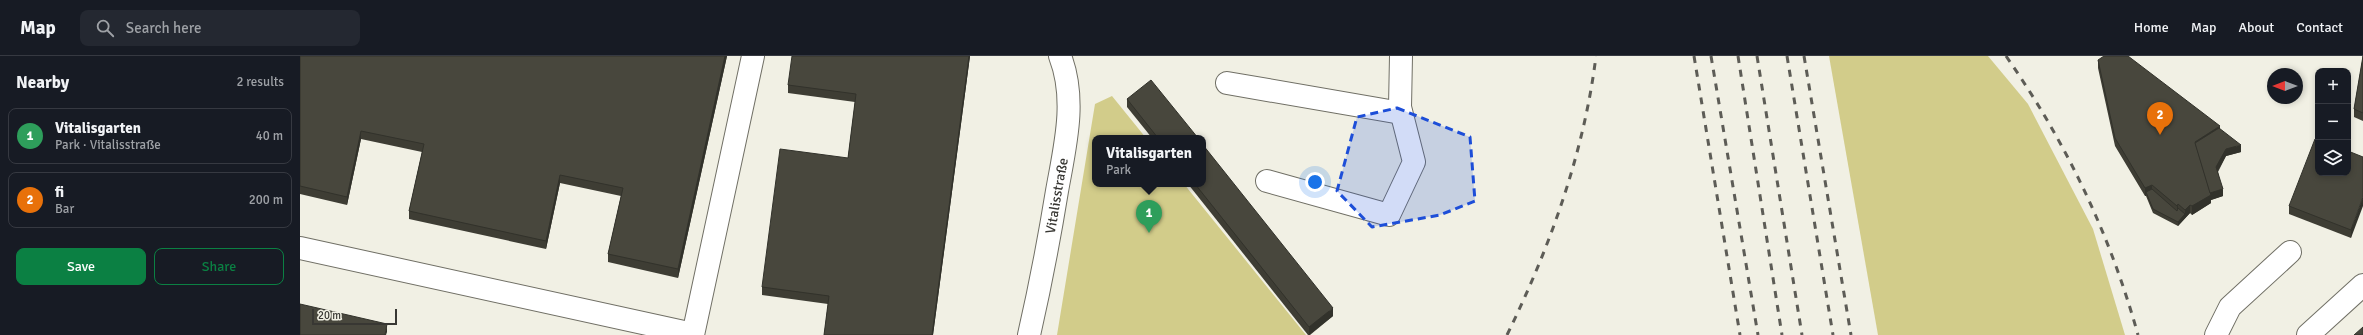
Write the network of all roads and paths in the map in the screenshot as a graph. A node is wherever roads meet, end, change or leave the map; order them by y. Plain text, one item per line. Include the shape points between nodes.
1 (753, 56) edge
2 (1060, 56) edge
3 (1401, 56) edge
4 (1227, 83) dead end
5 (1401, 113) junction
6 (1267, 181) dead end
7 (300, 248) edge
8 (2290, 252) dead end
9 (2363, 285) edge
10 (693, 335) edge
11 (1030, 335) edge
12 (2216, 335) edge
13 (2308, 335) edge

1 - 10 street
2 - 11 street, Vitalisstraße via 1066,70 1070,96 1069,121
3 - 5 street
4 - 5 street
5 - 6 street via 1414,162 1389,215
7 - 10 street
8 - 12 street via 2230,307
9 - 13 street

